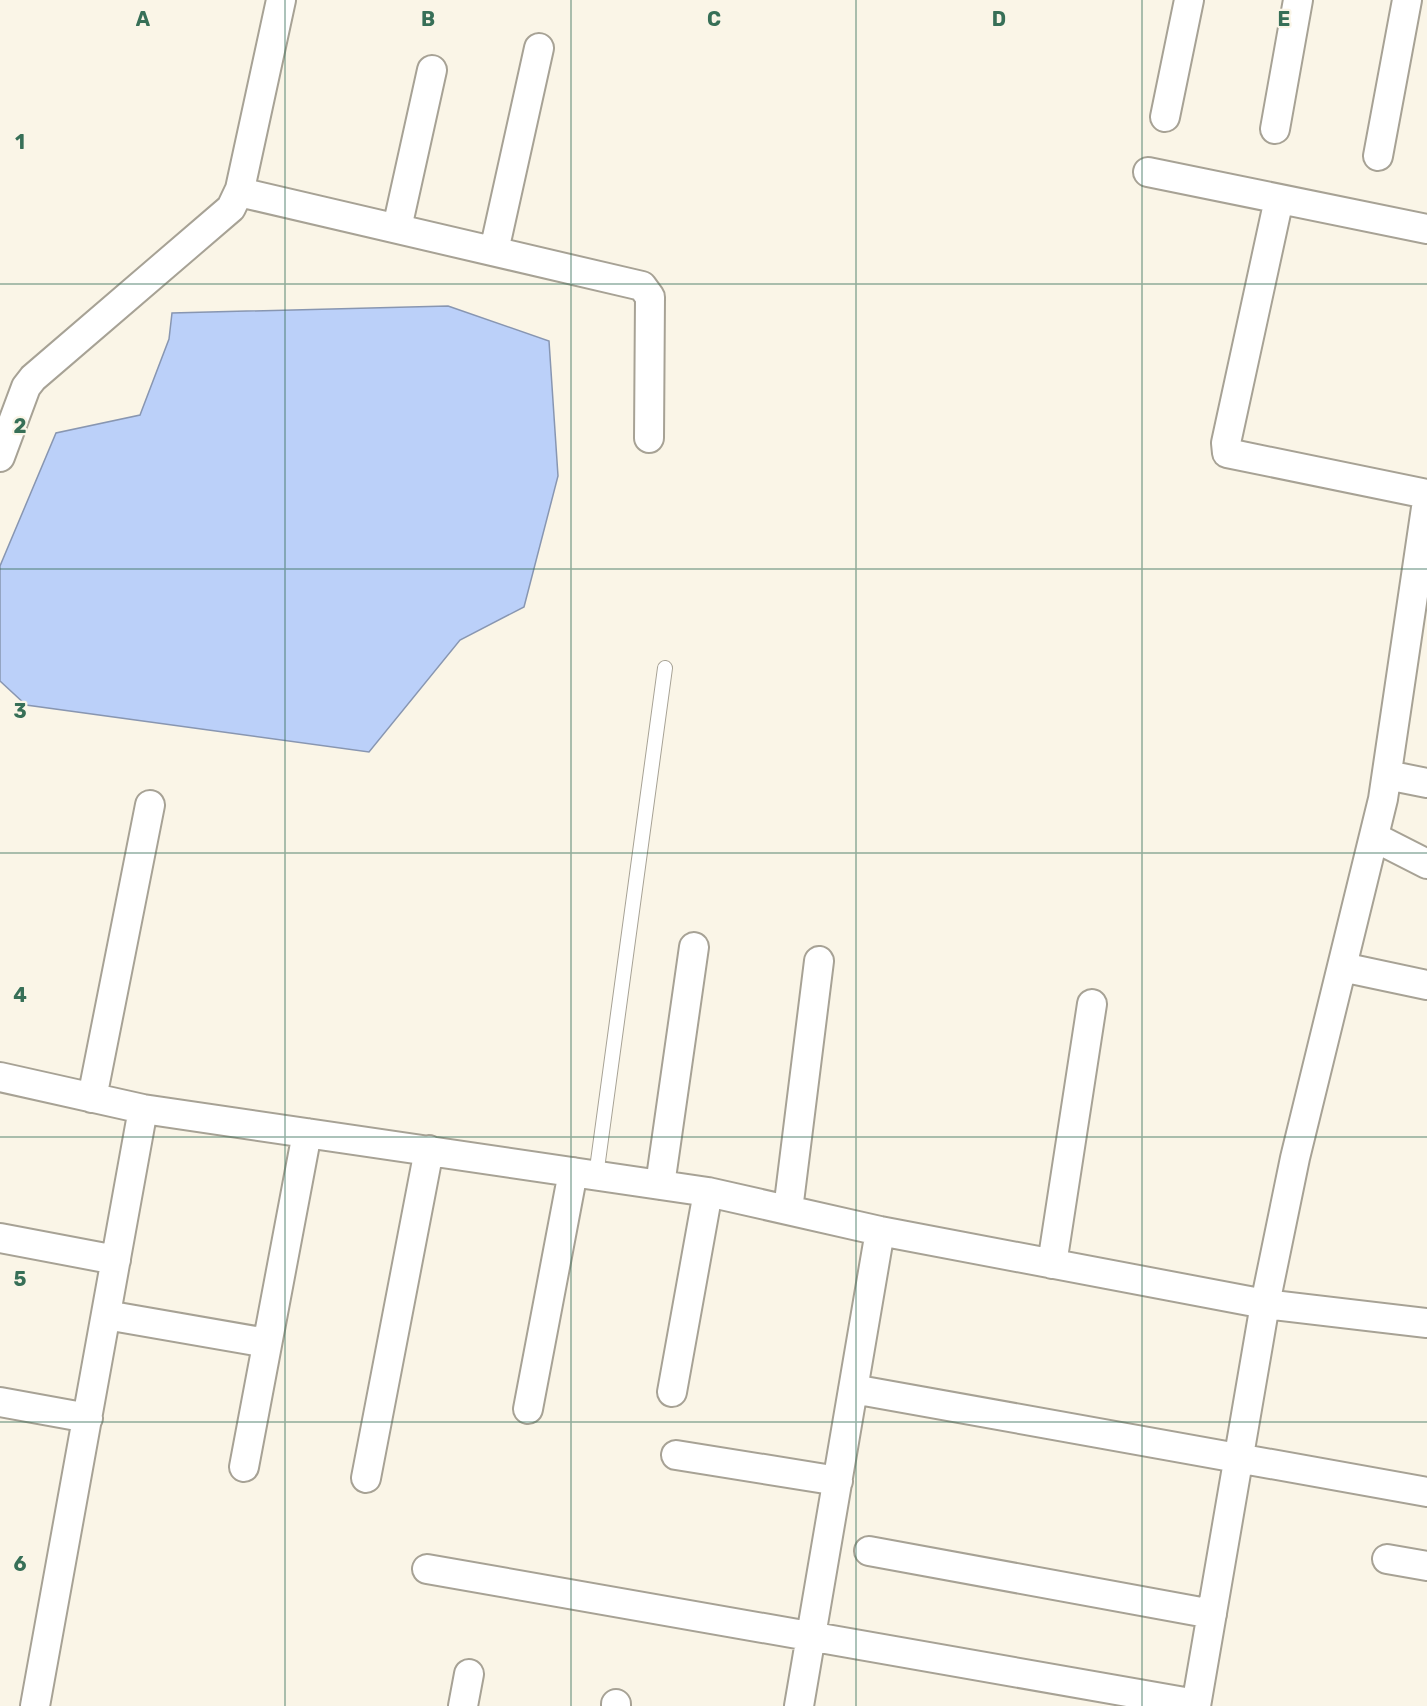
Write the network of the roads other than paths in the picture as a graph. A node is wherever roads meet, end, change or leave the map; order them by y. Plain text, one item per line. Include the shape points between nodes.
1 (281, 0) edge
2 (1190, 0) edge
3 (1298, 0) edge
4 (1407, 0) edge
5 (539, 48) dead end
6 (432, 70) dead end
7 (1165, 117) dead end
8 (1275, 129) dead end
9 (1378, 156) dead end
10 (1148, 172) dead end
11 (239, 192) junction
12 (1279, 199) junction
13 (397, 228) junction
14 (1427, 229) edge
15 (494, 251) junction
16 (649, 438) dead end
17 (0, 457) edge
18 (1427, 494) edge
19 (1427, 501) edge
20 (664, 668) dead end
21 (1387, 775) junction
22 (1427, 783) edge
23 (150, 806) dead end
24 (1374, 837) junction
25 (1427, 864) edge
26 (694, 947) dead end
27 (819, 961) dead end
28 (1342, 968) junction
29 (1427, 986) edge
30 (1092, 1004) dead end
31 (0, 1077) edge
32 (92, 1098) junction
33 (143, 1109) junction
34 (307, 1133) junction
35 (429, 1150) junction
36 (584, 1174) junction
37 (660, 1185) junction
38 (708, 1192) junction
39 (788, 1210) junction
40 (880, 1231) junction
41 (0, 1238) edge
42 (116, 1260) junction
43 (1052, 1264) junction
44 (1265, 1304) junction
45 (106, 1315) junction
46 (1427, 1323) edge
47 (267, 1343) junction
48 (853, 1389) junction
49 (672, 1392) dead end
50 (0, 1402) edge
51 (528, 1409) dead end
52 (88, 1418) junction
53 (676, 1455) dead end
54 (1239, 1460) junction
55 (244, 1467) dead end
56 (366, 1478) dead end
57 (838, 1482) junction
58 (1427, 1492) edge
59 (869, 1551) dead end
60 (1387, 1558) dead end
61 (1427, 1566) edge
62 (427, 1569) dead end
63 (1212, 1614) junction
64 (811, 1638) junction
65 (469, 1674) dead end
66 (1196, 1705) edge
67 (35, 1706) edge
68 (463, 1706) edge
69 (799, 1706) edge

1 - 11 street
2 - 7 street
3 - 8 street
4 - 9 street
5 - 15 street
6 - 13 street
10 - 12 street
11 - 13 street
11 - 17 street via 221,219 33,378
12 - 14 street
12 - 18 street via 1227,453
13 - 15 street
15 - 16 street via 642,286 650,297
19 - 21 street
20 - 36 lane
21 - 22 street
21 - 24 street
23 - 32 street
24 - 25 street
24 - 28 street
26 - 37 street
27 - 39 street
28 - 29 street
28 - 44 street via 1295,1158
30 - 43 street
31 - 32 street
32 - 33 street
33 - 34 street
33 - 42 street
34 - 35 street
34 - 47 street
35 - 36 street
35 - 56 street
36 - 37 street
36 - 51 street
37 - 38 street
38 - 39 street
38 - 49 street
39 - 40 street
40 - 43 street
40 - 48 street
41 - 42 street
42 - 45 street
43 - 44 street
44 - 46 street
44 - 54 street
45 - 47 street
45 - 52 street
47 - 55 street
48 - 54 street
48 - 57 street
50 - 52 street
52 - 67 street
53 - 57 street
54 - 58 street
54 - 63 street
57 - 64 street
59 - 63 street
60 - 61 street
62 - 64 street
63 - 66 street
64 - 66 street
64 - 69 street
65 - 68 street

